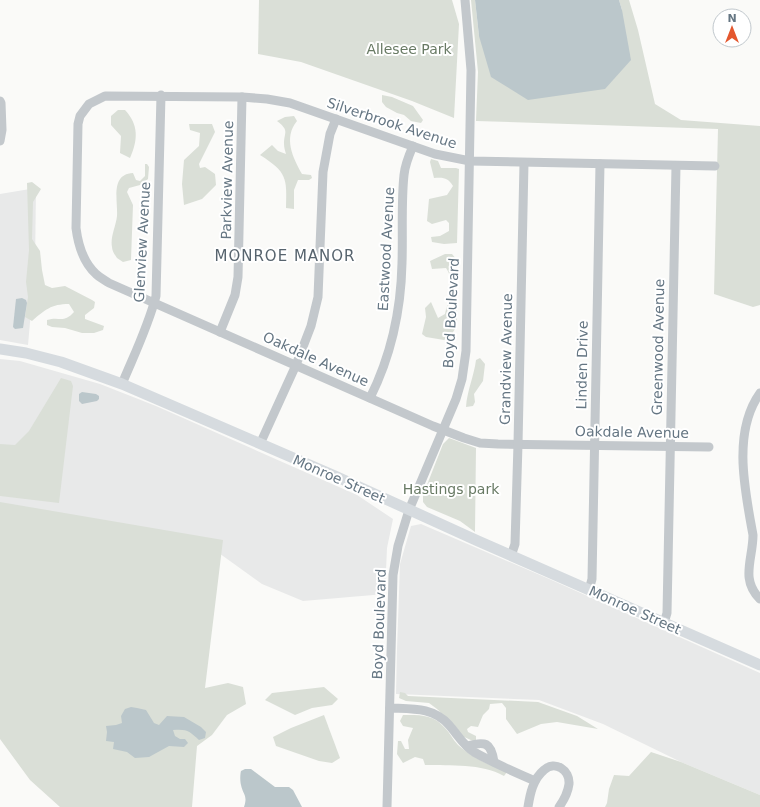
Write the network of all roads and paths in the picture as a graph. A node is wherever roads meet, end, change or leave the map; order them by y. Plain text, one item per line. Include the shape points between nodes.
1 (465, 0) edge
2 (161, 96) junction
3 (242, 97) junction
4 (0, 101) edge
5 (89, 104) joint
6 (336, 119) junction
7 (0, 142) edge
8 (413, 146) junction
9 (470, 161) junction
10 (524, 163) junction
11 (600, 164) junction
12 (676, 166) junction
13 (715, 166) dead end
14 (154, 303) junction
15 (220, 332) junction
16 (0, 349) edge
17 (296, 365) junction
18 (122, 384) junction
19 (760, 393) edge
20 (370, 398) junction
21 (443, 430) junction
22 (260, 444) junction
23 (518, 444) junction
24 (594, 445) junction
25 (671, 446) junction
26 (709, 447) dead end
27 (409, 510) junction
28 (511, 556) junction
29 (589, 590) junction
30 (760, 599) edge
31 (664, 623) junction
32 (760, 665) edge
33 (390, 708) junction
34 (535, 781) junction
35 (388, 807) edge
36 (528, 807) edge
37 (559, 807) edge

1 - 9 street, Boyd Boulevard via 471,70
2 - 3 street, Silverbrook Avenue
2 - 5 street, Silverbrook Avenue via 105,96
2 - 14 street, Glenview Avenue via 157,287
3 - 6 street, Silverbrook Avenue via 279,100
3 - 15 street, Parkview Avenue via 238,277 235,295
4 - 7 street
5 - 14 street, Oakdale Avenue via 80,116 78,124 76,228 80,245 86,261 96,274 109,284
6 - 8 street, Silverbrook Avenue
6 - 17 street via 322,172 318,297 311,326
8 - 9 street, Silverbrook Avenue via 435,154
8 - 20 street, Eastwood Avenue via 404,175 402,270 397,316 393,336
9 - 10 street, Silverbrook Avenue
9 - 21 street, Boyd Boulevard via 466,351 458,393
10 - 11 street, Silverbrook Avenue
10 - 23 street, Grandview Avenue
11 - 12 street, Silverbrook Avenue
11 - 24 street, Linden Drive
12 - 13 street, Silverbrook Avenue
12 - 25 street, Greenwood Avenue
14 - 15 street, Oakdale Avenue
14 - 18 street, Glenview Avenue
15 - 17 street, Oakdale Avenue
16 - 18 main road, Monroe Street via 61,362
17 - 20 street, Oakdale Avenue
17 - 22 street
18 - 22 main road, Monroe Street
19 - 30 street via 749,416 744,438 743,477 753,535 748,575 753,590
20 - 21 street, Oakdale Avenue
21 - 23 street, Oakdale Avenue via 480,443
21 - 27 street, Boyd Boulevard
22 - 27 main road, Monroe Street
23 - 24 street, Oakdale Avenue
23 - 28 street, Grandview Avenue via 515,544
24 - 25 street, Oakdale Avenue
24 - 29 street, Linden Drive via 592,579
25 - 26 street, Oakdale Avenue
25 - 31 street, Greenwood Avenue via 667,613
27 - 28 main road, Monroe Street
27 - 33 street, Boyd Boulevard via 398,546 393,575
28 - 29 main road, Monroe Street
29 - 31 main road, Monroe Street
31 - 32 main road, Monroe Street
33 - 34 street via 420,710 439,715 473,752
33 - 35 street, Boyd Boulevard
34 - 36 street
34 - 37 street via 547,768 558,767 564,770 569,784

